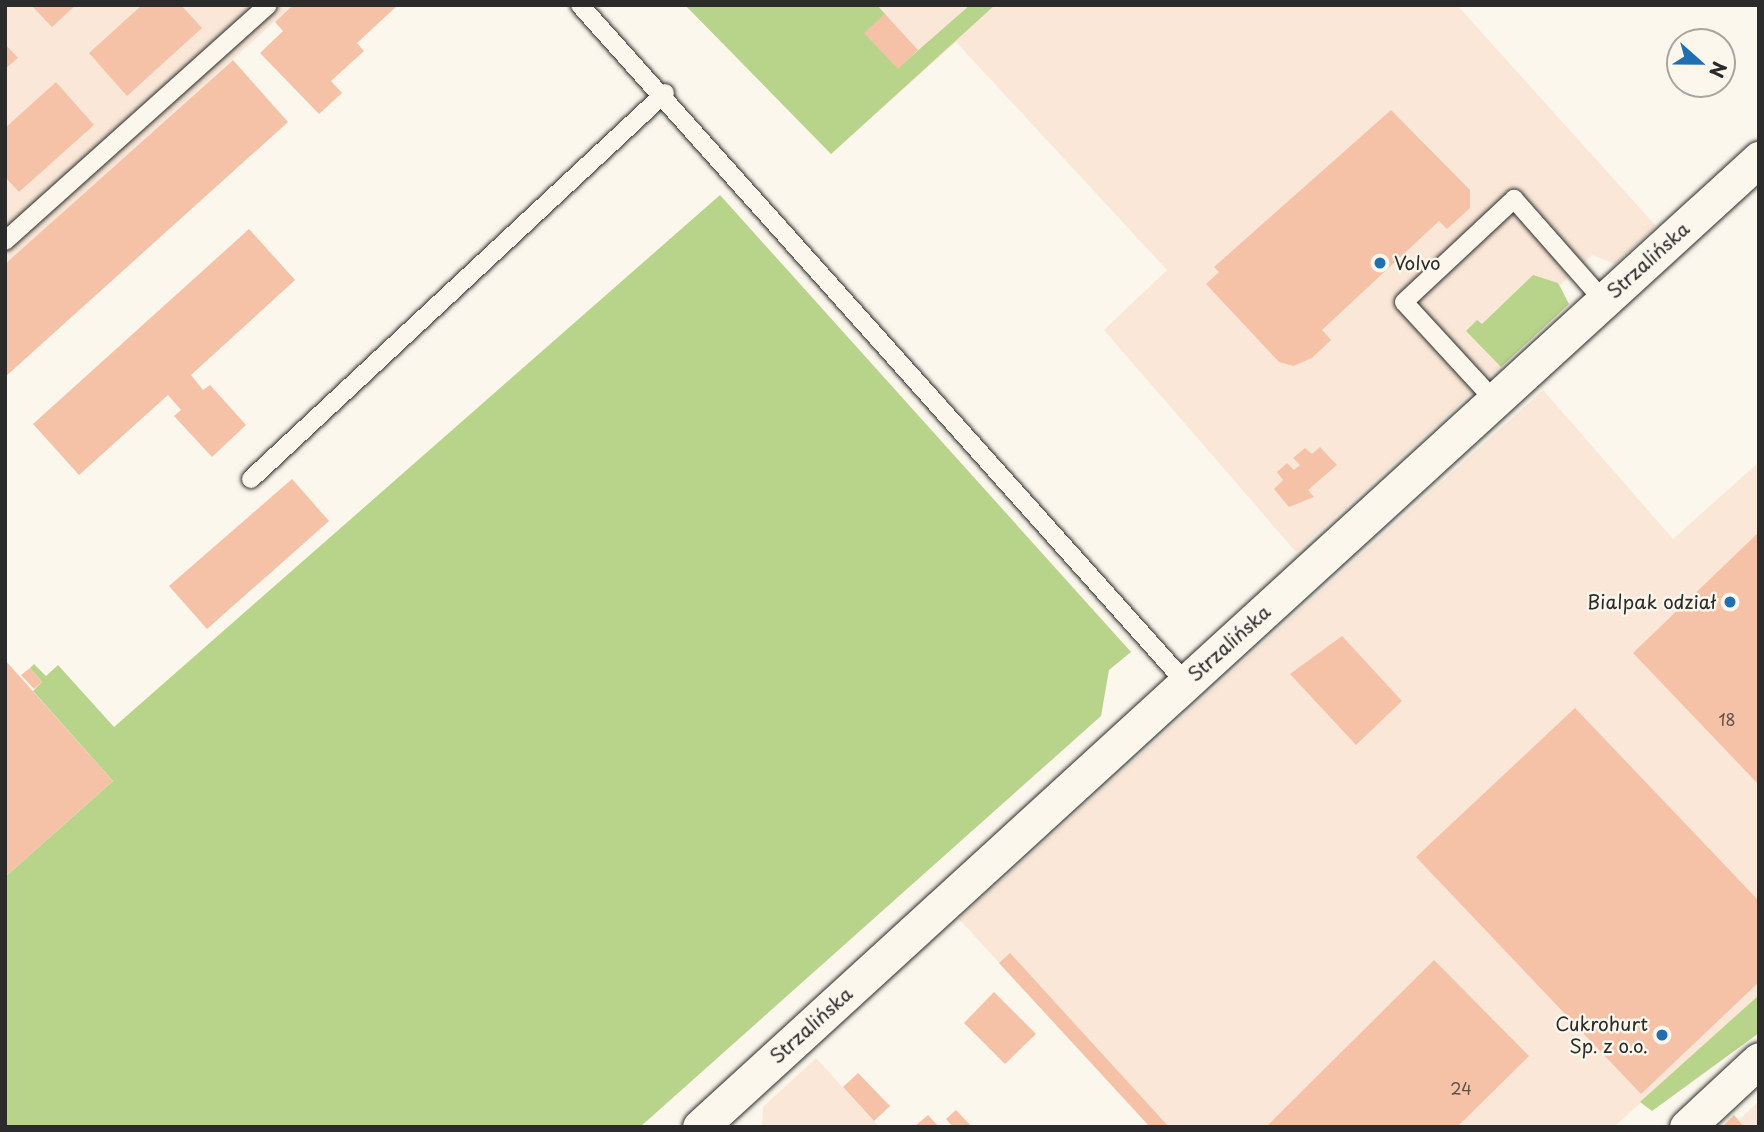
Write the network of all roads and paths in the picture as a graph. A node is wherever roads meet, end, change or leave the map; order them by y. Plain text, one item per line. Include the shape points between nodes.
1 (268, 5) edge
2 (580, 5) edge
3 (665, 93) junction
4 (1759, 159) edge
5 (5, 241) edge
6 (1604, 301) junction
7 (1495, 401) junction
8 (251, 480) dead end
9 (1186, 683) junction
10 (1759, 1060) edge
11 (700, 1127) edge
12 (1687, 1127) edge

1 - 5 lane
2 - 3 lane
3 - 8 lane
3 - 9 lane
4 - 6 street, Strzalińska
6 - 7 street, Strzalińska
6 - 7 lane via 1514,199 1404,302
7 - 9 street, Strzalińska
9 - 11 street, Strzalińska
10 - 12 street

